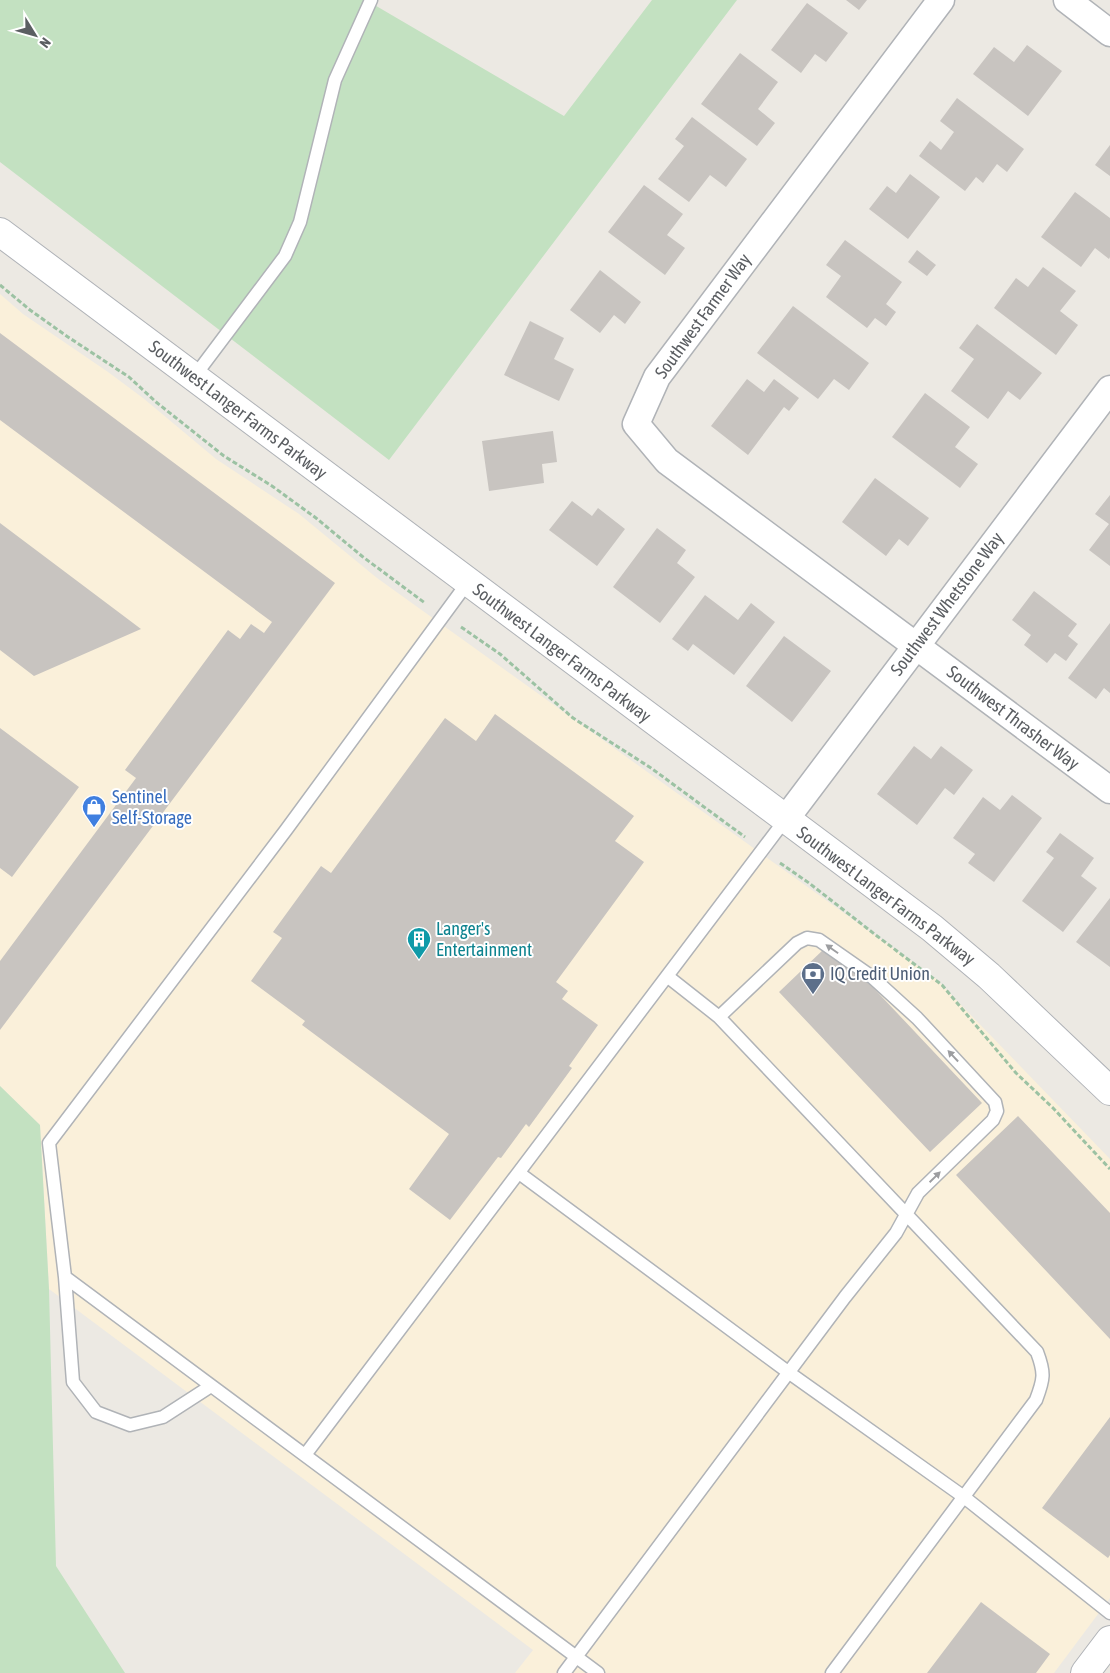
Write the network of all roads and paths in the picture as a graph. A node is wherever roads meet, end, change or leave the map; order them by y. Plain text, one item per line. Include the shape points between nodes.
1 (371, 0) edge
2 (941, 0) edge
3 (1067, 0) edge
4 (1110, 33) edge
5 (0, 232) edge
6 (0, 285) edge
7 (194, 378) junction
8 (1110, 389) edge
9 (468, 582) junction
10 (444, 614) junction
11 (917, 645) junction
12 (1110, 790) edge
13 (785, 820) junction
14 (762, 850) junction
15 (667, 976) junction
16 (719, 1017) junction
17 (1110, 1091) edge
18 (1110, 1168) edge
19 (519, 1173) junction
20 (906, 1216) junction
21 (65, 1277) junction
22 (788, 1372) junction
23 (211, 1386) junction
24 (305, 1455) junction
25 (964, 1498) junction
26 (1110, 1613) edge
27 (1110, 1640) edge
28 (576, 1657) junction
29 (564, 1673) edge
30 (598, 1673) edge
31 (832, 1673) edge
32 (1085, 1673) edge

1 - 7 lane via 334,80 300,222 285,256
2 - 11 street, Southwest Farmer Way via 657,377 636,424 667,461
3 - 4 street
5 - 7 main road, Southwest Langer Farms Parkway
6 - 10 path via 68,338 129,377 224,456 272,486 387,575
7 - 9 main road, Southwest Langer Farms Parkway
8 - 11 street, Southwest Whetstone Way
9 - 10 lane
9 - 13 main road, Southwest Langer Farms Parkway
10 - 14 path via 500,654 573,718 652,768
10 - 21 lane via 286,830 49,1143
11 - 12 street, Southwest Thrasher Way
11 - 13 street, Southwest Whetstone Way
13 - 14 lane
13 - 17 main road, Southwest Langer Farms Parkway via 966,955
14 - 15 lane
14 - 18 path via 942,985 1016,1073
15 - 16 lane
15 - 19 lane
16 - 20 lane
20 -> 16 lane via 918,1193 993,1120 997,1112 995,1102 917,1018 872,977 819,940 807,938 797,943
19 - 22 lane
19 - 24 lane
20 - 22 lane
20 - 25 lane via 1037,1352 1043,1368 1042,1385 1036,1400
21 - 23 lane
21 - 23 lane via 73,1382 96,1412 130,1425 163,1417
22 - 25 lane
22 - 28 lane
23 - 24 lane
24 - 28 lane
25 - 26 lane
25 - 31 lane
27 - 32 main road
28 - 29 lane
28 - 30 lane

